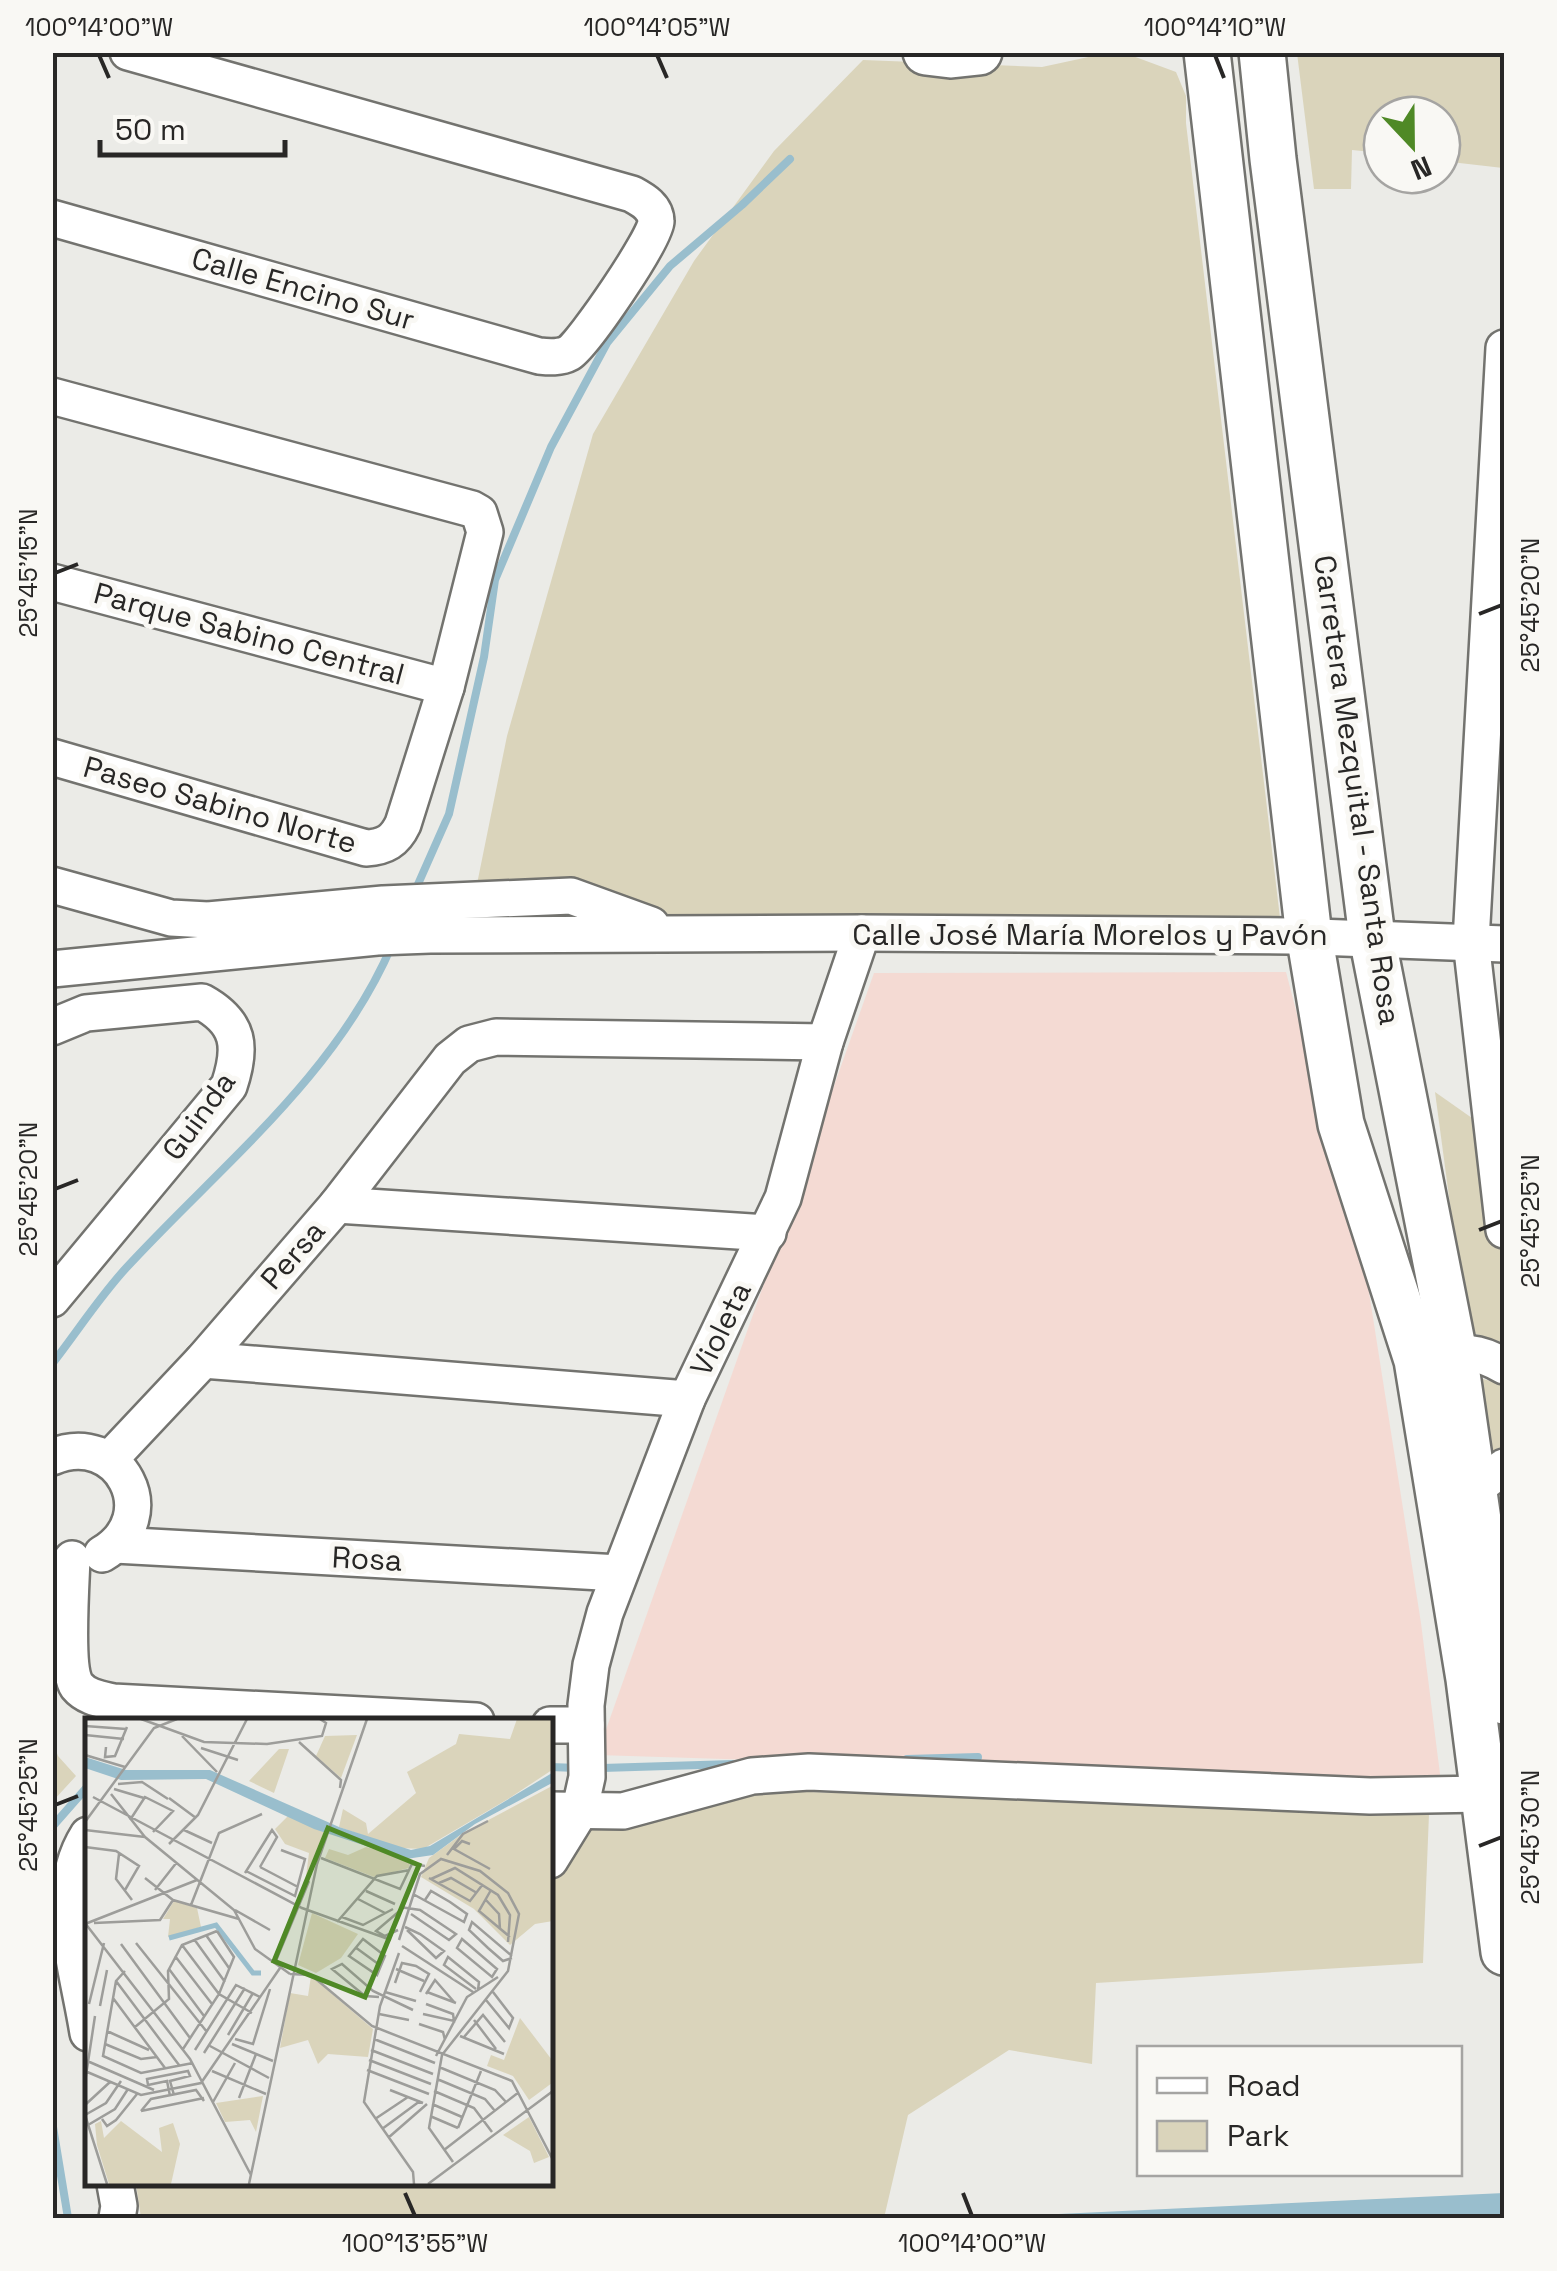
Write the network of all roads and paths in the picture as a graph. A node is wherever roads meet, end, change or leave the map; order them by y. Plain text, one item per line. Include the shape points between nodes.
1 (128, 52) edge
2 (926, 52) edge
3 (979, 52) edge
4 (1262, 52) edge
5 (1202, 56) edge
6 (52, 218) edge
7 (1504, 348) edge
8 (52, 396) edge
9 (1501, 418) edge
10 (52, 582) edge
11 (446, 687) junction
12 (52, 757) edge
13 (61, 893) edge
14 (380, 921) junction
15 (862, 932) junction
16 (674, 934) junction
17 (1340, 937) junction
18 (1488, 942) edge
19 (52, 970) edge
20 (52, 1027) edge
21 (826, 1042) junction
22 (336, 1205) junction
23 (1504, 1230) edge
24 (768, 1233) junction
25 (52, 1299) edge
26 (1454, 1353) junction
27 (203, 1360) junction
28 (1504, 1366) edge
29 (687, 1399) junction
30 (52, 1457) edge
31 (108, 1460) junction
32 (1472, 1488) edge
33 (115, 1545) junction
34 (62, 1556) edge
35 (619, 1573) junction
36 (1504, 1701) edge
37 (419, 1718) edge
38 (552, 1726) edge
39 (587, 1752) junction
40 (1483, 1794) junction
41 (565, 1811) edge
42 (85, 1839) edge
43 (552, 1853) edge
44 (1504, 1952) edge
45 (85, 2011) edge
46 (116, 2186) edge
47 (117, 2218) edge

1 - 6 street, Calle Encino Sur via 632,194 654,211 654,233 583,340 555,357
2 - 3 main road
4 - 17 main road, Carretera Mezquital - Santa Rosa
5 - 17 main road, Carretera Mezquital - Santa Rosa via 1280,673 1319,779
7 - 9 street
8 - 11 street via 479,514 484,542
9 - 18 street
10 - 11 street, Parque Sabino Central
11 - 12 street, Paseo Sabino Norte via 397,837 366,848
13 - 14 street, Calle José María Morelos y Pavón via 172,918
14 - 16 street, Calle José María Morelos y Pavón via 430,935
14 - 16 street, Calle José María Morelos y Pavón via 444,901 572,896
14 - 19 street, Calle José María Morelos y Pavón
15 - 16 street, Calle José María Morelos y Pavón
15 - 17 street, Calle José María Morelos y Pavón
15 - 21 street, Violeta
17 - 18 street, Calle José María Morelos y Pavón
17 - 26 main road, Carretera Mezquital - Santa Rosa
17 - 32 main road, Carretera Mezquital - Santa Rosa via 1341,1124 1417,1360
18 - 23 street
20 - 25 street, Guinda via 86,1013 202,1002 230,1027 238,1059 229,1086
21 - 22 street, Persa via 496,1037 468,1044
21 - 24 street, Violeta
22 - 24 street
22 - 27 street, Persa
24 - 29 street, Violeta
26 - 28 street via 1474,1352
26 - 32 main road, Carretera Mezquital - Santa Rosa
27 - 29 street
27 - 31 street, Persa
29 - 35 street, Violeta
30 - 31 street via 76,1451
31 - 33 street via 126,1478 133,1502
32 - 36 main road, Carretera Mezquital - Santa Rosa
32 - 40 main road, Carretera Mezquital - Santa Rosa via 1469,1679
33 - 34 street via 95,1556
33 - 35 street, Rosa
34 - 37 street via 71,1662 77,1685 89,1696
35 - 39 street, Violeta via 592,1665
38 - 39 street
39 - 41 street, Violeta
40 - 41 street via 1370,1796 809,1772 752,1776 623,1812
40 - 44 main road, Carretera Mezquital - Santa Rosa
41 - 43 street, Violeta
42 - 45 street via 68,1884
46 - 47 street

